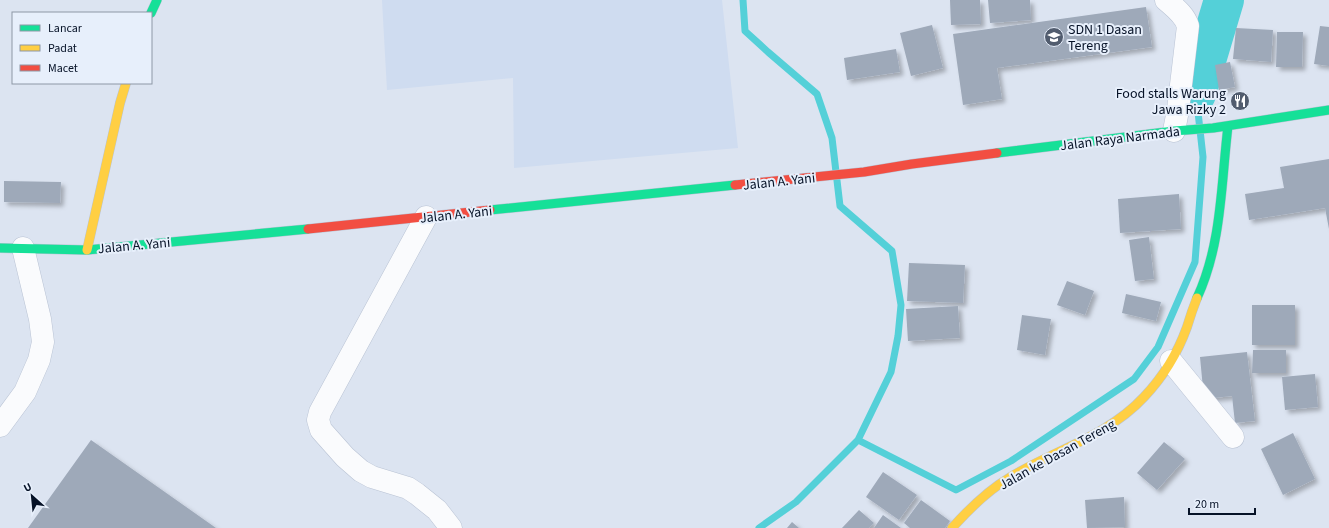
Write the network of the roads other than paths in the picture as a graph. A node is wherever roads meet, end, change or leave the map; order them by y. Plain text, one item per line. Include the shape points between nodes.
1 (157, 0) edge
2 (1166, 0) edge
3 (151, 12) edge
4 (126, 84) edge
5 (1329, 110) edge
6 (1228, 126) junction
7 (1180, 130) junction
8 (912, 164) joint
9 (426, 217) junction
10 (0, 248) edge
11 (23, 248) junction
12 (87, 250) junction
13 (1170, 360) junction
14 (0, 426) edge
15 (1233, 437) dead end
16 (451, 528) edge
17 (952, 528) edge

1 - 3 main road
2 - 7 street via 1182,15 1188,26 1178,110
4 - 12 main road
5 - 6 main road, Jalan Raya Narmada
6 - 7 main road, Jalan Raya Narmada
6 - 13 main road, Jalan ke Dasan Tereng via 1222,193 1214,242 1202,287
7 - 8 main road, Jalan Raya Narmada
8 - 9 main road, Jalan A. Yani via 847,174
9 - 12 main road, Jalan A. Yani
9 - 16 street via 318,420 321,430 361,471 372,478 408,488 437,510
10 - 11 main road, Jalan A. Yani
11 - 12 main road, Jalan A. Yani
11 - 14 street via 43,342 39,360 26,392
13 - 15 street
13 - 17 main road, Jalan ke Dasan Tereng via 1155,384 1124,417 1008,478 981,499

